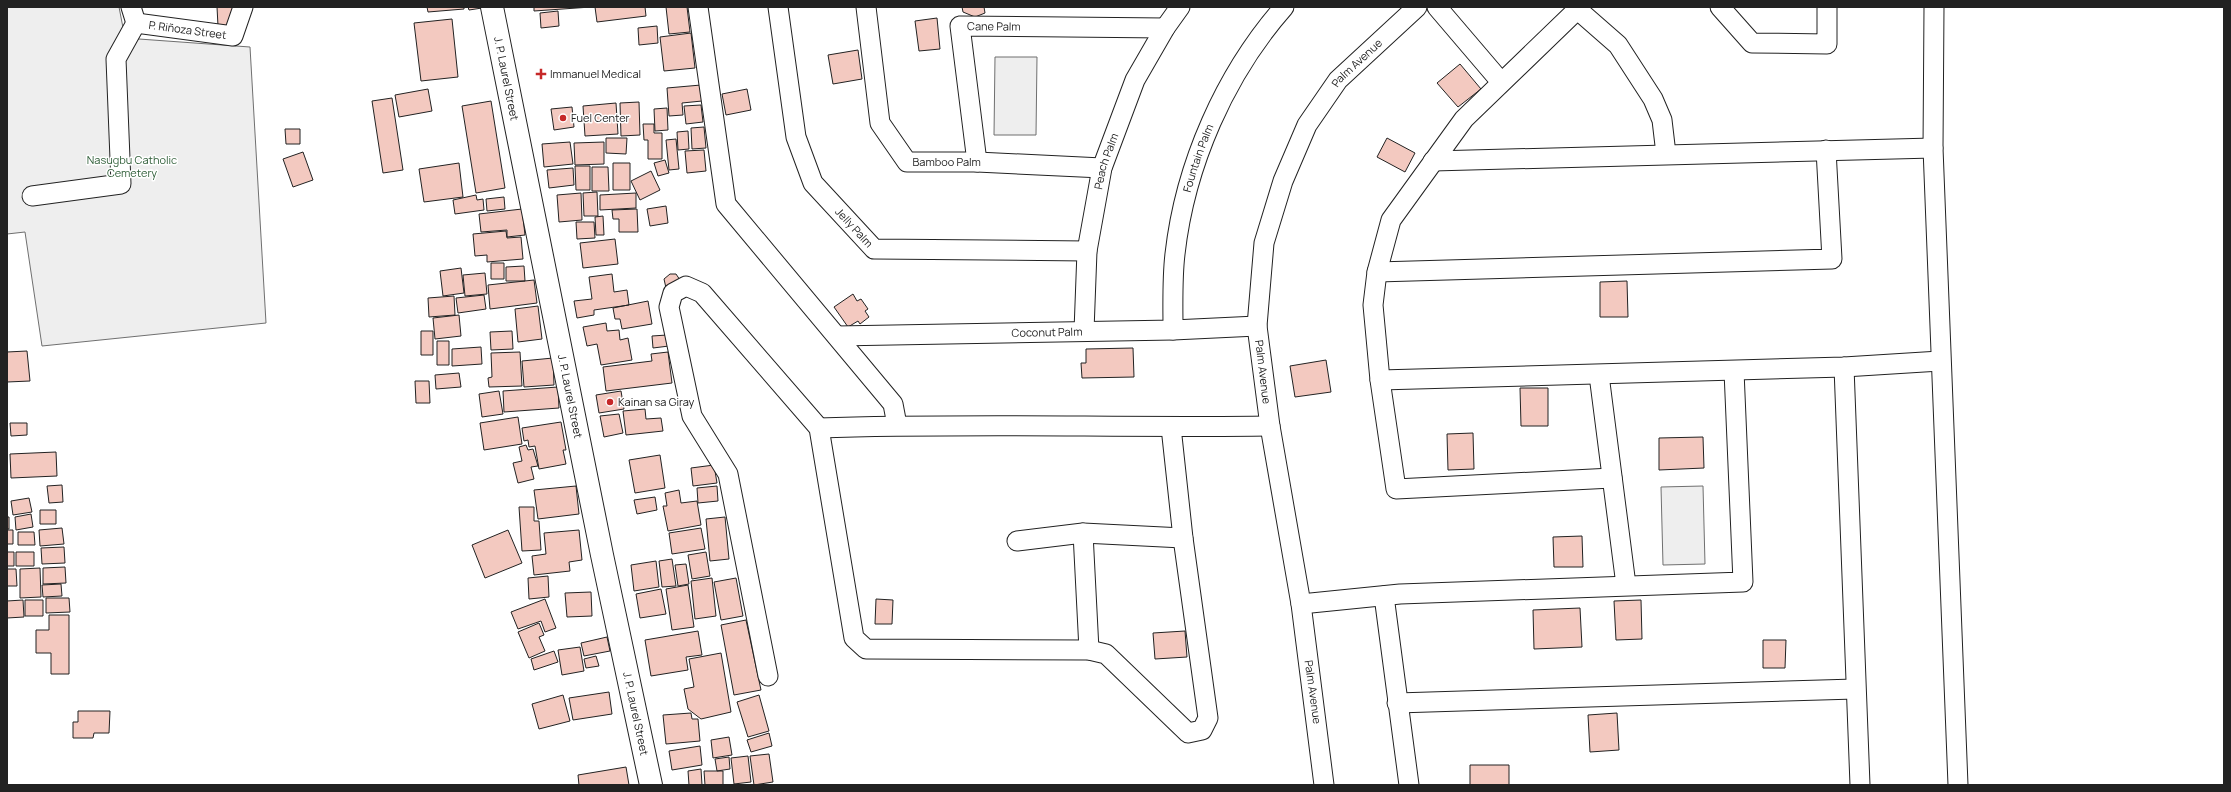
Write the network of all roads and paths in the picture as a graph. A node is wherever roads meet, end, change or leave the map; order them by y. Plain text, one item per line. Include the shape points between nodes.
1 (243, 7) edge
2 (492, 7) edge
3 (698, 7) edge
4 (778, 7) edge
5 (866, 7) edge
6 (1180, 7) edge
7 (1284, 7) edge
8 (1417, 7) edge
9 (1437, 7) edge
10 (1720, 7) edge
11 (1827, 7) edge
12 (1934, 7) edge
13 (1579, 9) edge
14 (134, 15) edge
15 (1165, 28) junction
16 (1501, 82) junction
17 (1933, 148) junction
18 (1826, 150) junction
19 (1666, 154) junction
20 (1433, 161) junction
21 (977, 162) junction
22 (1102, 168) junction
23 (32, 196) dead end
24 (1087, 251) junction
25 (1377, 272) junction
26 (1257, 326) junction
27 (1173, 330) junction
28 (1084, 331) junction
29 (837, 336) junction
30 (1940, 361) junction
31 (1844, 368) junction
32 (1734, 371) junction
33 (1599, 375) junction
34 (1380, 380) junction
35 (897, 425) junction
36 (1270, 426) junction
37 (1171, 427) junction
38 (819, 428) junction
39 (1612, 478) junction
40 (1084, 533) junction
41 (1183, 538) junction
42 (1017, 541) dead end
43 (1626, 585) junction
44 (1384, 596) junction
45 (1301, 604) junction
46 (1089, 650) junction
47 (768, 676) dead end
48 (1855, 689) junction
49 (1397, 704) junction
50 (651, 785) edge
51 (1324, 785) edge
52 (1409, 785) edge
53 (1860, 785) edge
54 (1958, 785) edge

1 - 14 street, P. Riñoza Street via 233,36
2 - 50 main road, J. P. Laurel Street
3 - 29 street via 726,204
4 - 24 street, Jelly Palm via 796,137 813,183 874,249
5 - 21 street, Bamboo Palm via 880,123 907,162
6 - 15 street, Peach Palm
7 - 27 street, Fountain Palm via 1259,39 1234,79 1206,133 1194,168 1175,254
8 - 26 street, Palm Avenue via 1338,80 1307,125 1283,181 1264,243
9 - 16 street
10 - 11 street via 1752,43 1827,44
12 - 17 street
13 - 16 street
13 - 19 street via 1618,45 1653,99 1662,120
14 - 23 street via 116,58 121,184
15 - 21 street, Cane Palm via 960,26
15 - 22 street, Peach Palm via 1135,80
16 - 20 street via 1464,119
17 - 18 street
17 - 30 street
18 - 19 street
18 - 25 street via 1832,259
19 - 20 street
20 - 25 street via 1391,220
21 - 22 street, Bamboo Palm
22 - 24 street, Peach Palm
24 - 28 street, Peach Palm
25 - 34 street via 1373,305
26 - 27 street, Coconut Palm
26 - 36 street, Palm Avenue
27 - 28 street, Coconut Palm
28 - 29 street, Coconut Palm
29 - 35 street via 893,404
30 - 31 street
30 - 54 street
31 - 32 street
31 - 48 street
32 - 33 street
32 - 43 street via 1743,582
33 - 34 street
33 - 39 street
34 - 39 street via 1396,489
35 - 37 street
35 - 38 street
36 - 37 street
36 - 45 street, Palm Avenue
37 - 41 street
38 - 46 street via 854,638 866,649
38 - 47 street via 702,293 686,286 673,293 669,308 692,416 728,474
39 - 43 street
40 - 41 street
40 - 42 street
40 - 46 street
41 - 46 street via 1208,718 1202,730 1188,733 1106,654
43 - 44 street
44 - 45 street
44 - 49 street
45 - 51 street, Palm Avenue
48 - 49 street
48 - 53 street
49 - 52 street

